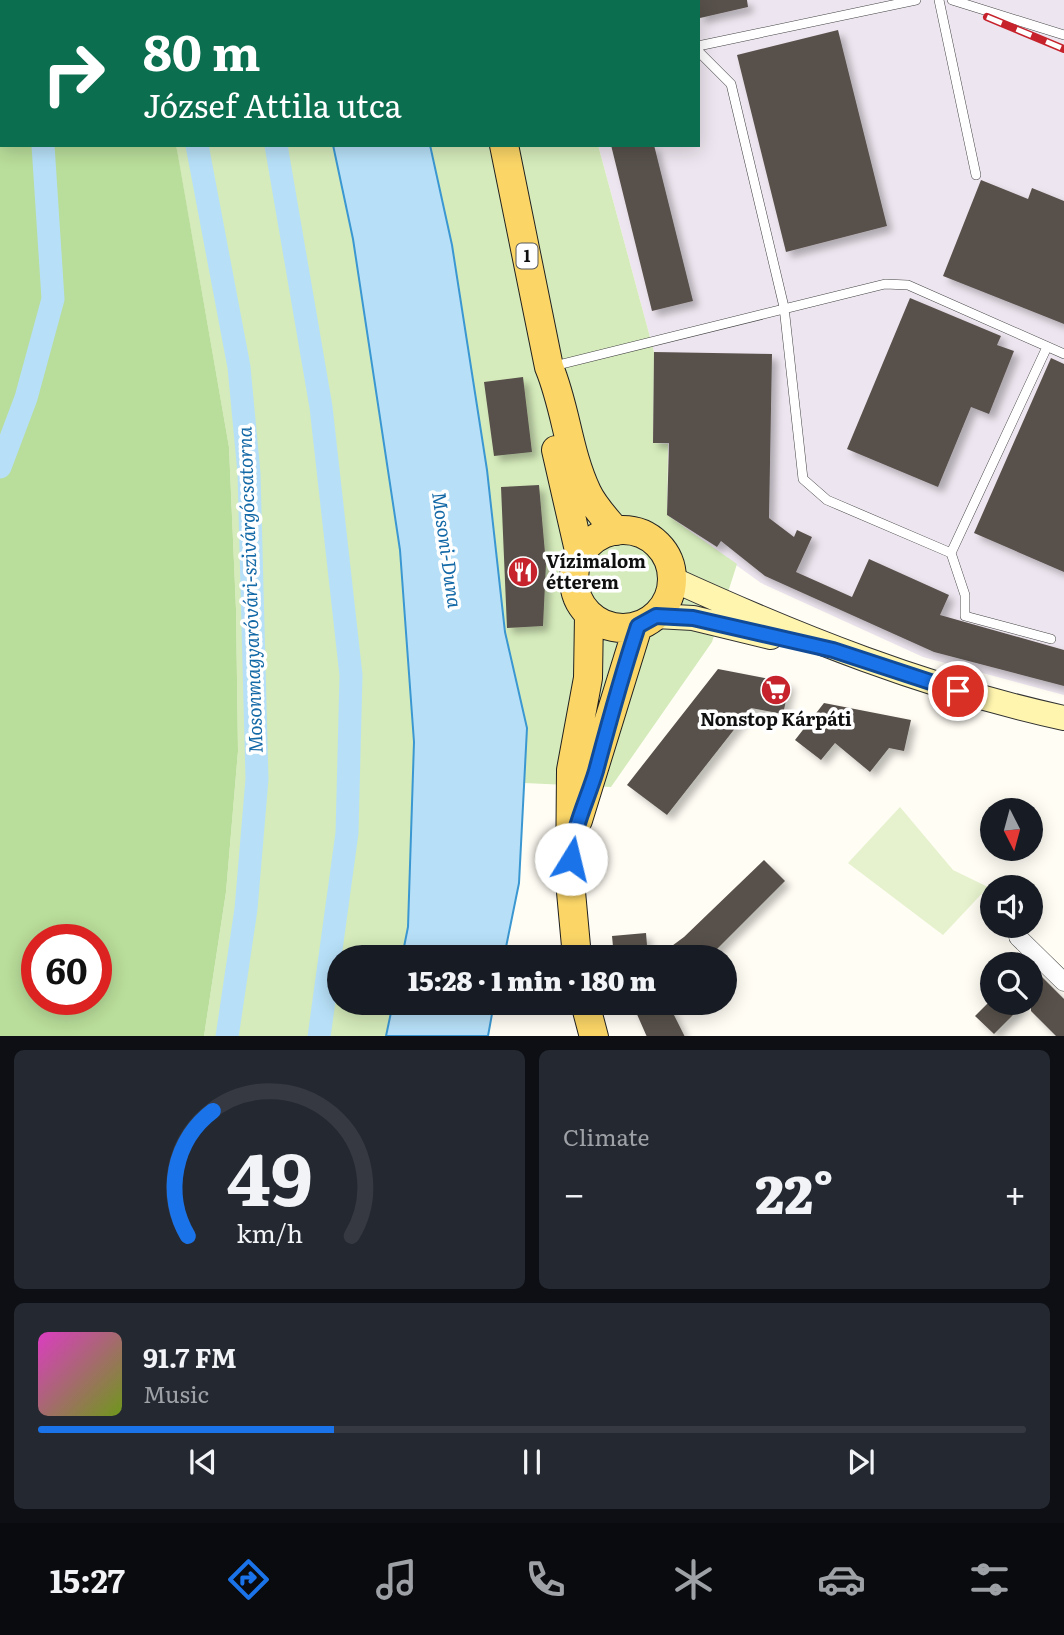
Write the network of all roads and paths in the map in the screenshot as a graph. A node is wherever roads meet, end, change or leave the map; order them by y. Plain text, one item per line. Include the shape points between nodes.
1 (916, 0) edge
2 (939, 0) edge
3 (952, 0) edge
4 (1064, 35) edge
5 (700, 46) edge
6 (700, 53) edge
7 (504, 147) edge
8 (976, 175) dead end
9 (784, 307) junction
10 (1047, 347) junction
11 (1064, 354) edge
12 (549, 367) junction
13 (616, 531) junction
14 (951, 553) junction
15 (580, 555) junction
16 (672, 579) junction
17 (589, 614) junction
18 (647, 621) junction
19 (1051, 639) dead end
20 (833, 650) junction
21 (1064, 718) edge
22 (572, 836) junction
23 (1019, 938) edge
24 (576, 945) edge
25 (1064, 982) edge
26 (588, 1015) edge
27 (594, 1036) edge

1 - 5 lane
2 - 8 lane
3 - 4 lane
6 - 9 lane via 731,84
7 - 12 main road, 1
9 - 10 lane via 885,284 908,285
9 - 12 lane
9 - 14 lane via 803,478 827,500
10 - 11 lane
10 - 14 lane
12 - 13 main road, 1 via 587,492
12 - 15 main road, 1 via 555,441
13 - 15 main road via 592,542
13 - 16 main road via 639,533 652,540 667,557
14 - 19 lane via 965,595 965,616
15 - 17 main road, 1 via 574,586
16 - 18 main road, 1 via 668,599
16 - 20 street
17 - 18 main road via 607,625
17 - 22 main road, 1 via 588,678 570,771
18 - 20 street via 693,618
18 - 22 main road, 1 via 617,688 595,774
20 - 21 street via 1002,705
22 - 24 main road, 1 via 570,881
23 - 25 street
26 - 27 main road

